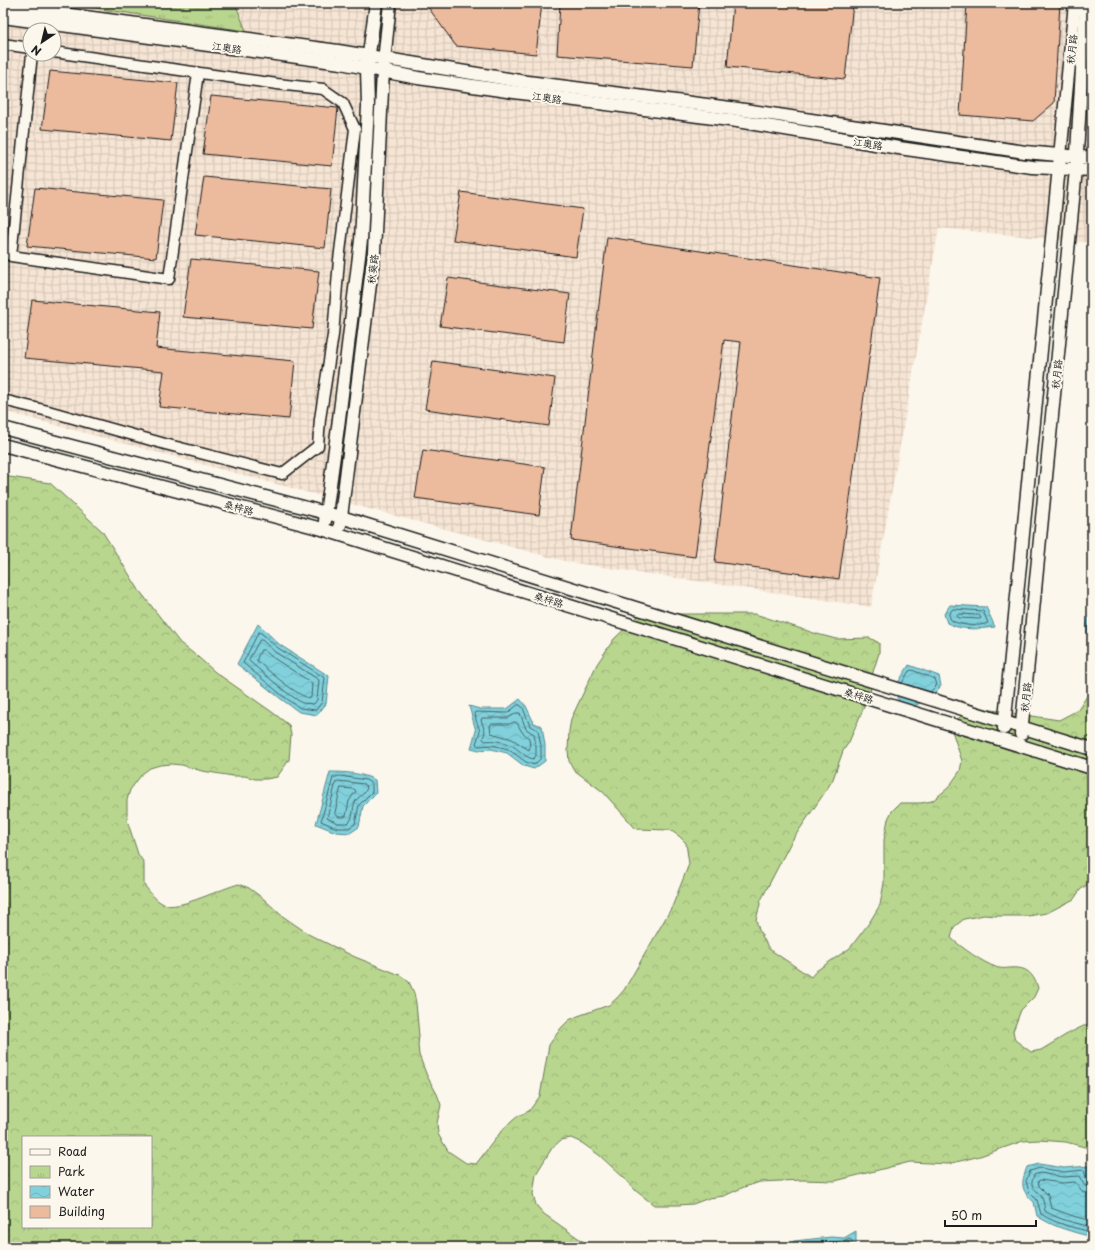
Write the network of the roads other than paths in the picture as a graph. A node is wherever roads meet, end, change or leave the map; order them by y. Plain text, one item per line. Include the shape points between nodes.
1 (376, 3) edge
2 (390, 3) edge
3 (1075, 3) edge
4 (1086, 3) edge
5 (3, 6) edge
6 (3, 17) edge
7 (22, 22) edge
8 (62, 29) edge
9 (3, 44) edge
10 (22, 47) edge
11 (62, 53) edge
12 (368, 55) junction
13 (384, 58) junction
14 (31, 62) edge
15 (367, 68) junction
16 (383, 71) junction
17 (198, 74) junction
18 (1060, 155) junction
19 (1076, 157) junction
20 (1092, 158) edge
21 (1059, 168) junction
22 (1076, 169) junction
23 (1092, 170) edge
24 (3, 400) edge
25 (3, 428) edge
26 (3, 445) edge
27 (326, 514) junction
28 (341, 518) junction
29 (322, 529) junction
30 (339, 534) junction
31 (1006, 722) junction
32 (1022, 727) junction
33 (1002, 740) junction
34 (1020, 745) junction
35 (1092, 749) edge
36 (1092, 768) edge

1 - 12 street, 秋葵路
2 - 13 street, 秋葵路
3 - 18 street, 秋月路
4 - 19 street, 秋月路
5 - 12 street, 江奥路
6 - 7 street, 江奥路
8 - 15 street, 江奥路
9 - 10 street
11 - 17 street
12 - 13 street, 江奥路
12 - 15 street, 秋葵路
13 - 16 street, 秋葵路
13 - 18 street, 江奥路 via 520,81
14 - 17 street via 11,256 170,279
15 - 16 street, 江奥路
15 - 27 street, 秋葵路 via 368,106 361,240
16 - 21 street, 江奥路 via 514,92 737,121 899,148 1032,167
16 - 28 street, 秋葵路 via 374,252
17 - 24 street via 323,88 343,103 355,129 333,335 318,446 282,474
18 - 19 street, 江奥路
18 - 21 street, 秋月路
19 - 20 street, 江奥路
19 - 22 street, 秋月路
21 - 22 street, 江奥路
21 - 31 street, 秋月路
22 - 23 street, 江奥路
22 - 32 street, 秋月路
25 - 27 street, 桑梓路
26 - 29 street, 桑梓路
27 - 28 street, 桑梓路
27 - 29 street, 秋葵路
28 - 30 street, 秋葵路
28 - 31 street, 桑梓路
29 - 30 street, 桑梓路
30 - 33 street, 桑梓路
31 - 32 street, 桑梓路
31 - 33 street, 秋月路
32 - 34 street, 秋月路
32 - 35 street, 桑梓路
33 - 34 street, 桑梓路
34 - 36 street, 桑梓路

